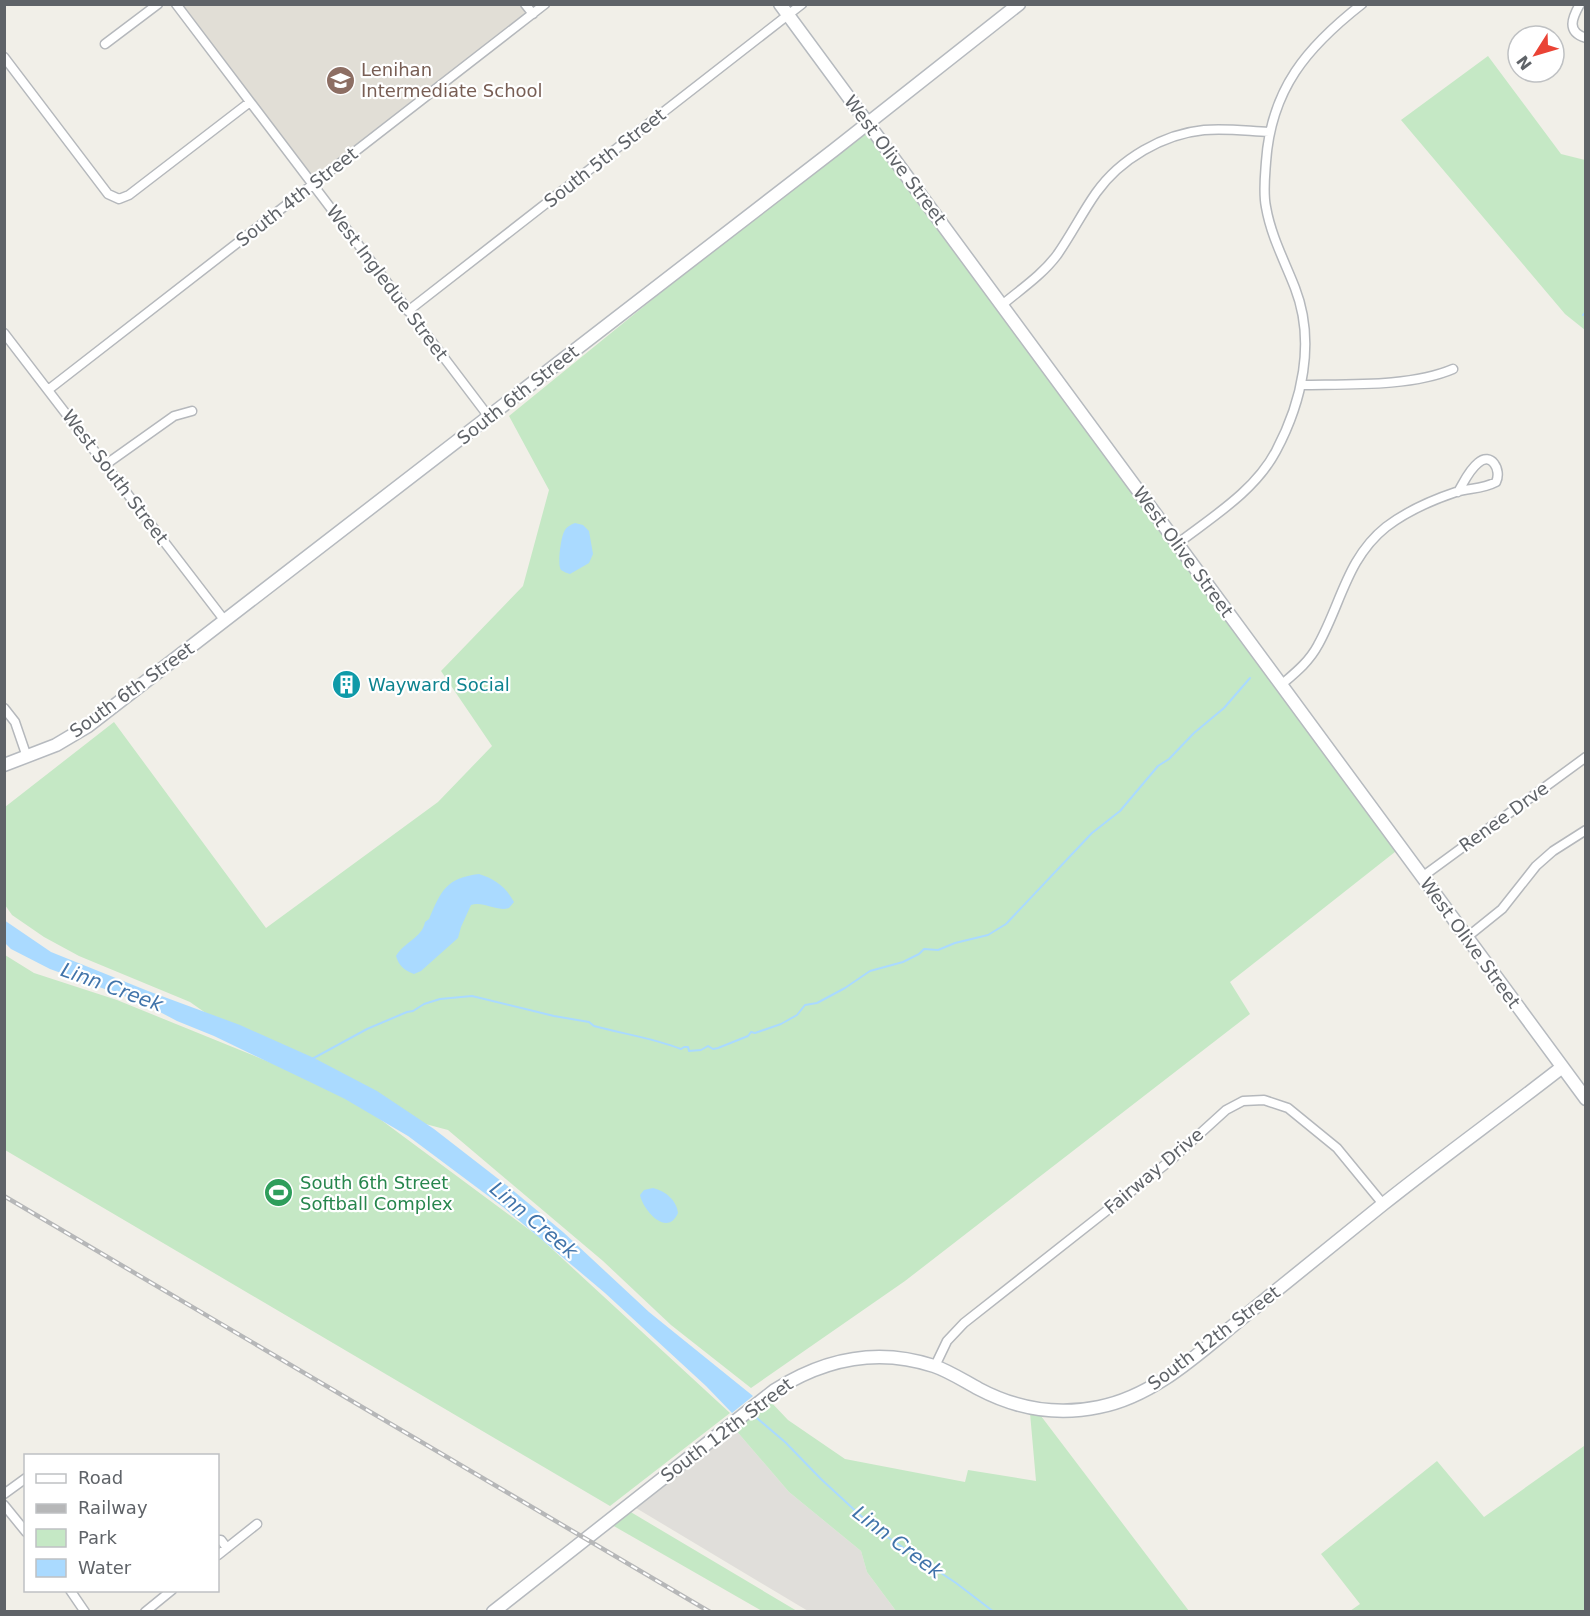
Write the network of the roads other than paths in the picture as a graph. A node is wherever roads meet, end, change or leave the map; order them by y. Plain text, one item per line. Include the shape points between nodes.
1 (159, 4) edge
2 (176, 4) edge
3 (525, 4) edge
4 (545, 4) edge
5 (780, 4) edge
6 (802, 4) edge
7 (1019, 4) edge
8 (1362, 4) edge
9 (1580, 4) edge
10 (532, 14) junction
11 (788, 15) junction
12 (1586, 38) edge
13 (105, 44) dead end
14 (4, 57) edge
15 (250, 102) junction
16 (868, 124) junction
17 (1269, 132) junction
18 (312, 185) junction
19 (1002, 304) junction
20 (408, 311) junction
21 (4, 333) edge
22 (1453, 369) dead end
23 (1301, 385) junction
24 (48, 390) junction
25 (192, 411) dead end
26 (489, 417) junction
27 (105, 465) junction
28 (1458, 492) junction
29 (1177, 544) junction
30 (225, 621) junction
31 (1281, 686) junction
32 (4, 708) edge
33 (27, 757) junction
34 (1586, 757) edge
35 (4, 765) edge
36 (1586, 830) edge
37 (1422, 877) junction
38 (1466, 938) junction
39 (1562, 1068) junction
40 (1586, 1099) edge
41 (1383, 1204) junction
42 (935, 1366) junction
43 (24, 1479) edge
44 (4, 1494) edge
45 (4, 1505) edge
46 (257, 1524) dead end
47 (24, 1530) edge
48 (219, 1540) edge
49 (227, 1548) junction
50 (219, 1554) edge
51 (71, 1592) edge
52 (169, 1592) edge
53 (85, 1611) edge
54 (145, 1611) edge
55 (493, 1611) edge

1 - 13 street
2 - 15 street, West Ingledue Street
3 - 10 street
4 - 10 street, South 4th Street
5 - 11 street, West Olive Street
6 - 11 street, South 5th Street
7 - 16 street, South 6th Street
8 - 17 street via 1313,47 1298,67 1278,104
9 - 12 street via 1571,24 1579,36
10 - 18 street, South 4th Street
11 - 16 street, West Olive Street
11 - 20 street, South 5th Street
14 - 15 street via 108,194 119,199
15 - 18 street, West Ingledue Street
16 - 19 street, West Olive Street
16 - 26 street, South 6th Street
17 - 19 street via 1194,132 1167,139 1135,156 1097,191 1056,256
17 - 23 street via 1265,206 1301,309 1305,355
18 - 20 street, West Ingledue Street
18 - 24 street, South 4th Street
19 - 29 street, West Olive Street
20 - 26 street, West Ingledue Street
21 - 24 street, West South Street
22 - 23 street via 1437,376 1373,383
23 - 29 street via 1289,422 1262,471 1240,495
24 - 27 street, West South Street
25 - 27 street via 174,416
26 - 30 street, South 6th Street
27 - 30 street, West South Street
28 - 28 street via 1479,461 1492,460 1497,466 1496,482 1478,490
28 - 31 street via 1402,515 1378,536 1346,578 1317,647
29 - 31 street, West Olive Street
30 - 33 street, South 6th Street via 88,726
31 - 37 street, West Olive Street
32 - 33 street via 15,722
33 - 35 street, South 6th Street
34 - 37 street, Renee Drve
36 - 38 street via 1536,866 1502,909
37 - 38 street, West Olive Street
38 - 39 street, West Olive Street
39 - 40 street, West Olive Street
39 - 41 street, South 12th Street
41 - 42 street, South 12th Street via 1171,1374 1130,1398 1079,1411 1037,1410 997,1399
41 - 42 street, Fairway Drive via 1337,1148 1288,1108 1264,1100 1243,1101 1226,1110 1171,1161 964,1323 946,1341
42 - 55 street, South 12th Street via 888,1358 852,1359 794,1378
43 - 44 street
45 - 47 street
46 - 49 street
48 - 49 street
49 - 50 street
51 - 53 street
52 - 54 street

